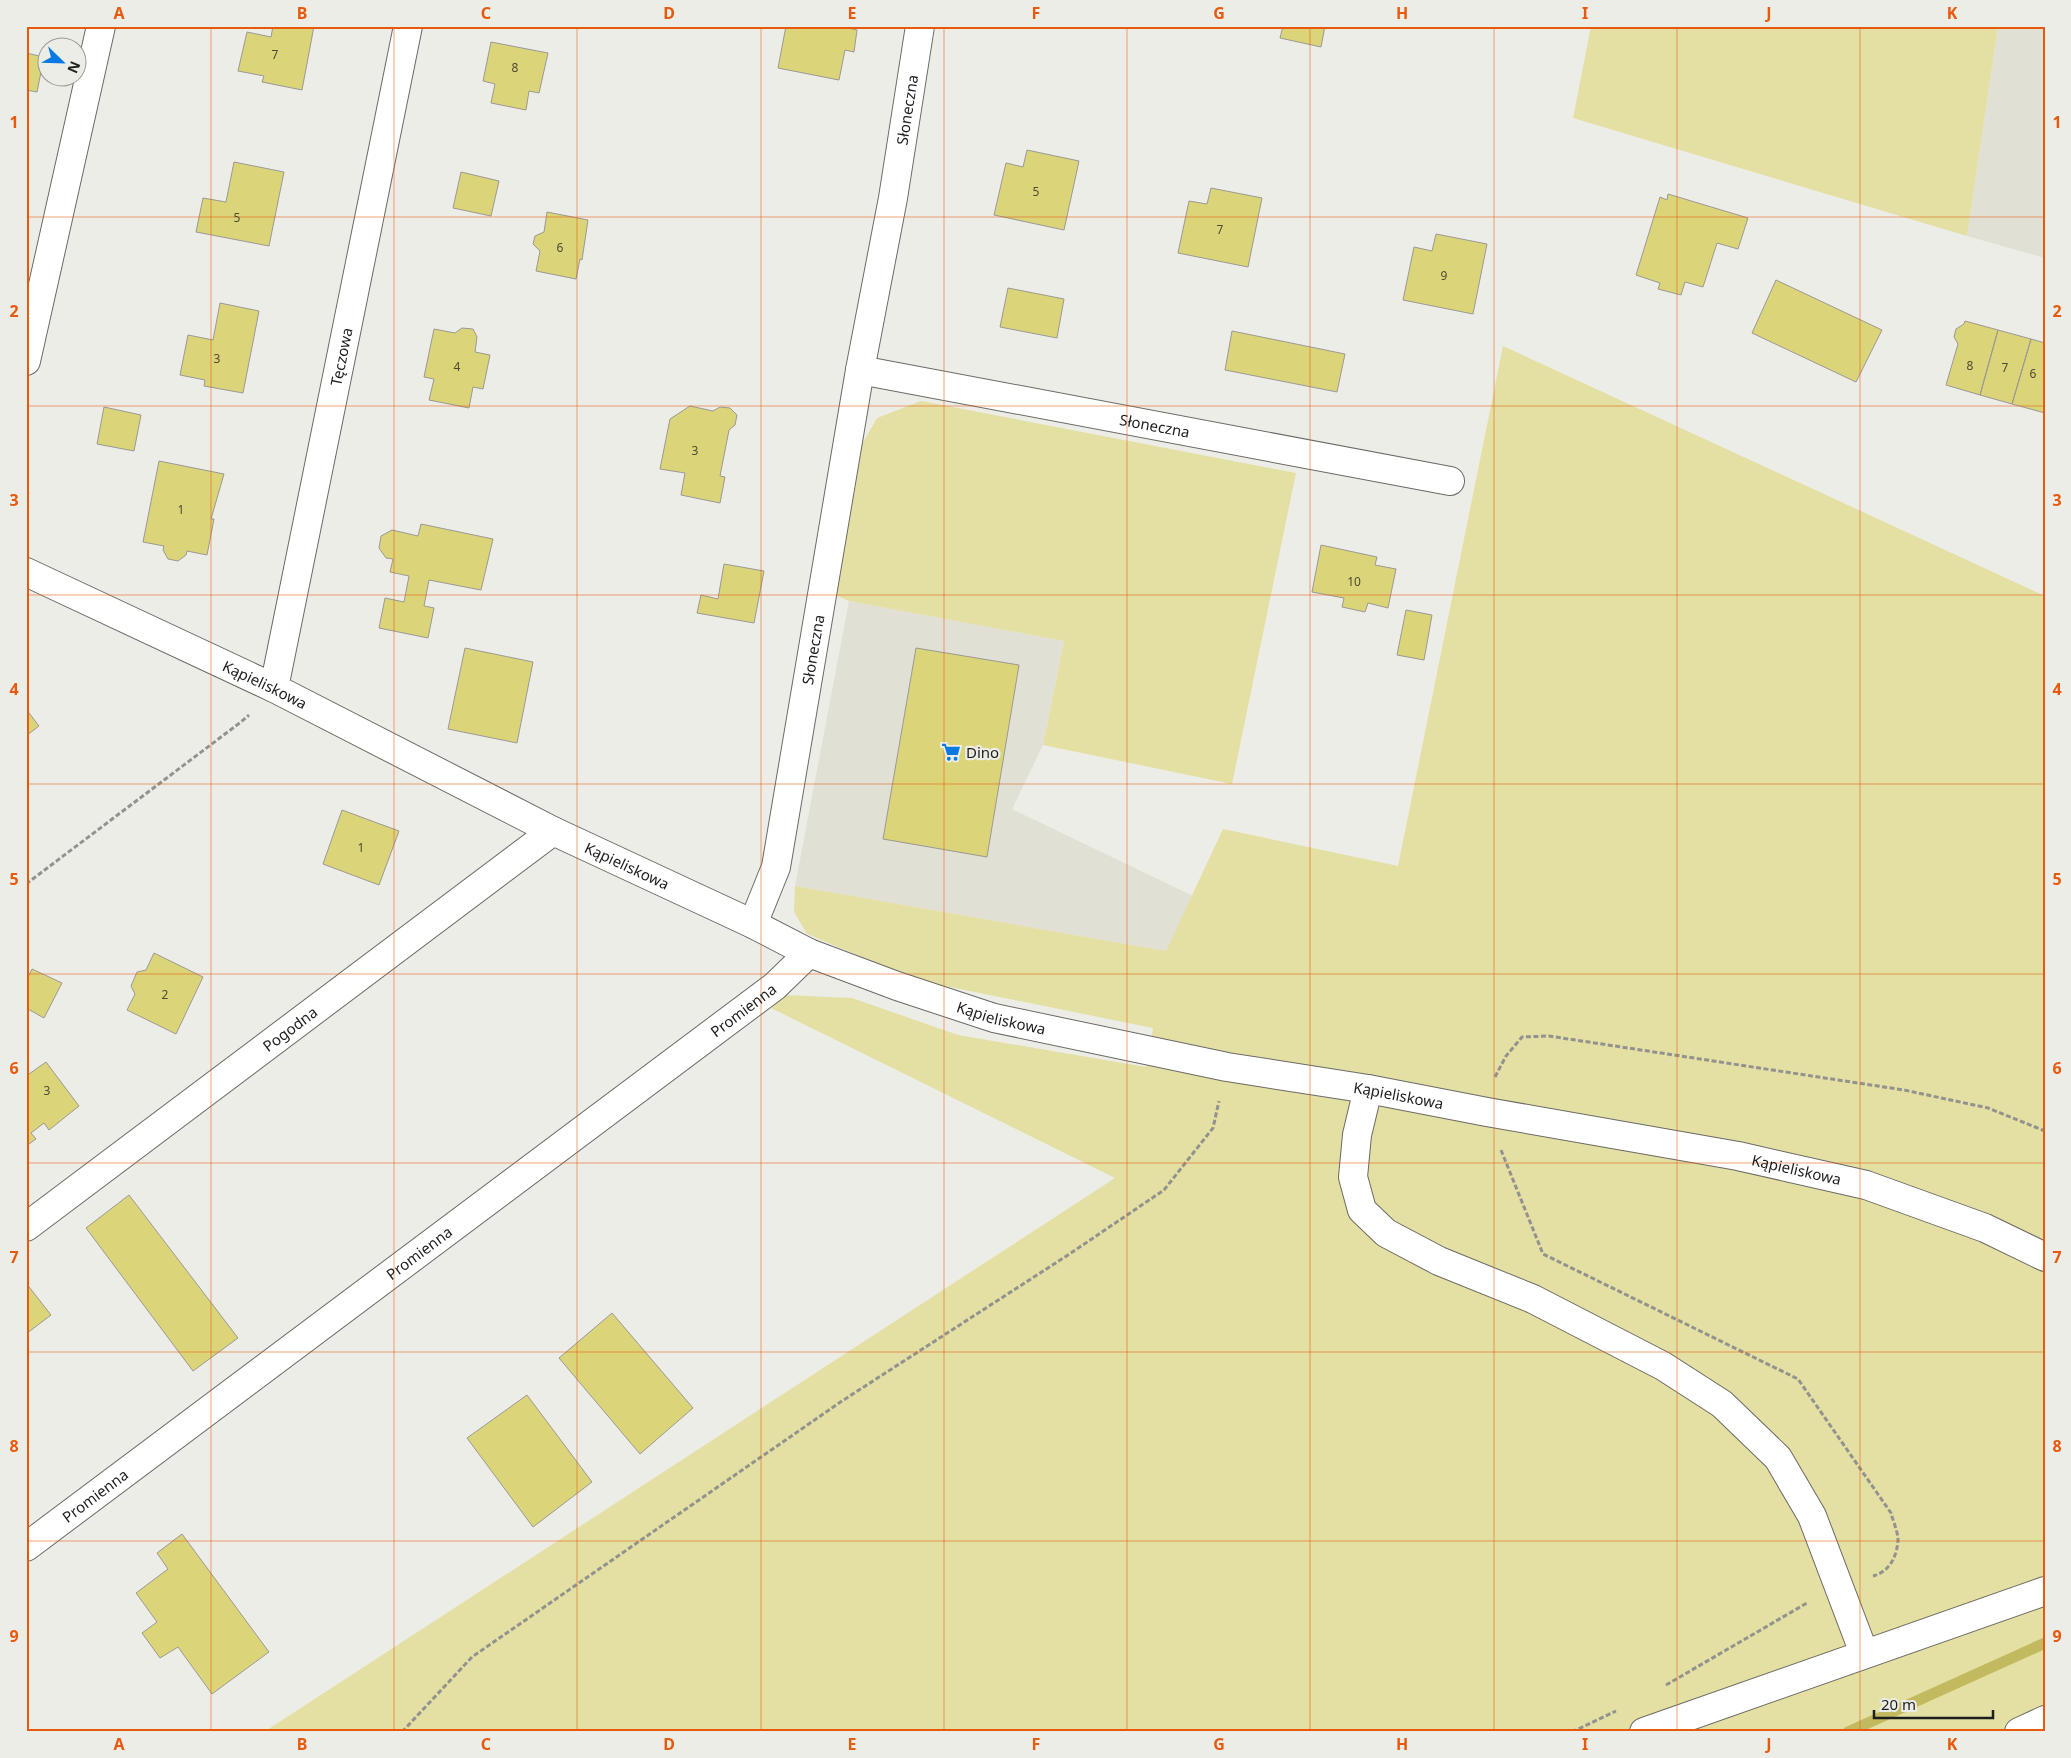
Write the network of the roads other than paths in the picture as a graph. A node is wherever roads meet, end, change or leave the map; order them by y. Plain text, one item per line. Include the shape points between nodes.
1 (100, 26) edge
2 (408, 26) edge
3 (920, 26) edge
4 (26, 361) edge
5 (860, 370) junction
6 (1450, 481) dead end
7 (26, 572) edge
8 (274, 688) junction
9 (553, 831) junction
10 (753, 924) junction
11 (809, 953) junction
12 (1368, 1089) junction
13 (26, 1227) edge
14 (2045, 1257) edge
15 (26, 1547) edge
16 (2045, 1591) edge
17 (1864, 1653) junction
18 (2045, 1720) edge
19 (1644, 1732) edge
20 (2019, 1732) edge

1 - 4 main road
2 - 8 main road, Tęczowa
3 - 5 main road, Słoneczna via 893,198
5 - 6 main road, Słoneczna
5 - 10 main road, Słoneczna via 776,867
7 - 8 main road, Kąpieliskowa
8 - 9 main road, Kąpieliskowa
9 - 10 main road, Kąpieliskowa
9 - 13 main road, Pogodna
10 - 11 main road, Kąpieliskowa
11 - 12 main road, Kąpieliskowa via 994,1018 1228,1067
11 - 15 main road, Promienna via 775,986
12 - 14 main road, Kąpieliskowa via 1738,1156 1866,1185 1985,1228
12 - 17 main road via 1357,1135 1353,1177 1362,1210 1386,1234 1439,1261 1533,1299 1663,1366 1722,1404 1778,1458 1812,1516
16 - 17 main road
17 - 19 main road
18 - 20 main road

